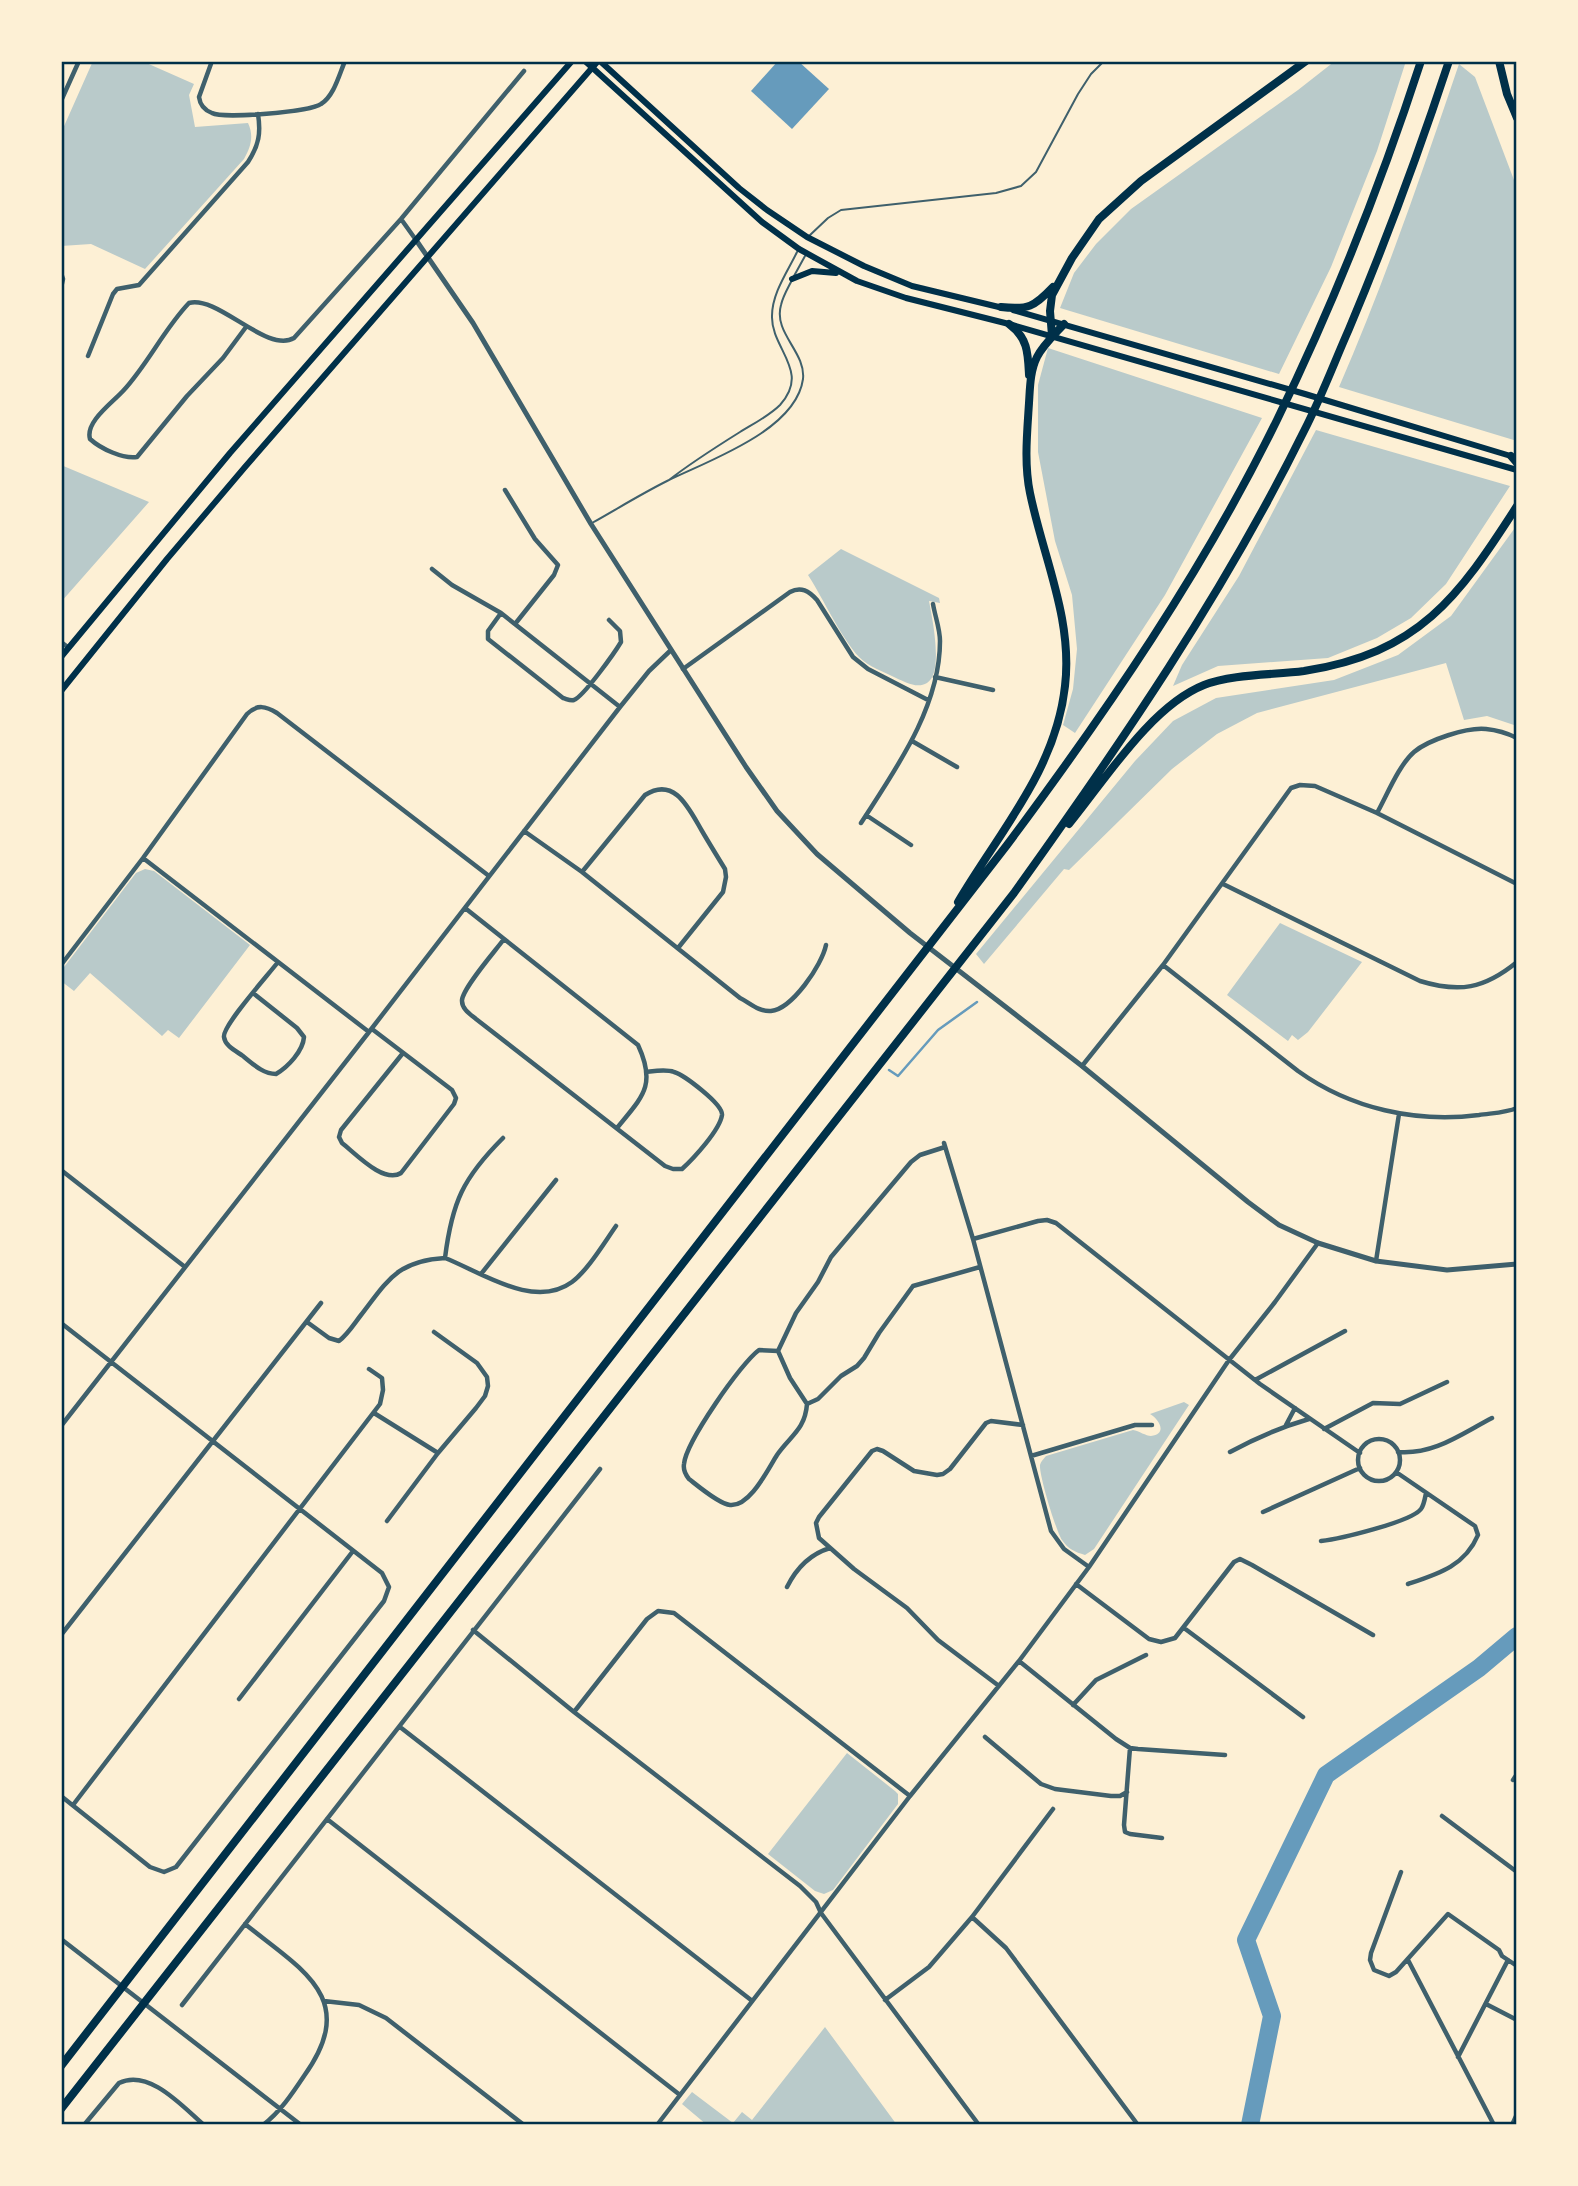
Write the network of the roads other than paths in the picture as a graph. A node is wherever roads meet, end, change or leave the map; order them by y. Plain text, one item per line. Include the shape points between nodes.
1 (79, 61) edge
2 (212, 61) edge
3 (345, 61) edge
4 (572, 61) edge
5 (585, 61) edge
6 (599, 61) edge
7 (1104, 61) edge
8 (1306, 61) edge
9 (1421, 61) edge
10 (1449, 61) edge
11 (1499, 61) edge
12 (591, 68) junction
13 (524, 71) dead end
14 (61, 101) edge
15 (258, 114) junction
16 (1517, 118) edge
17 (401, 219) junction
18 (818, 230) junction
19 (811, 239) junction
20 (416, 240) junction
21 (799, 249) junction
22 (807, 254) junction
23 (428, 257) junction
24 (61, 273) edge
25 (845, 275) junction
26 (792, 279) junction
27 (1059, 281) junction
28 (61, 288) edge
29 (1001, 307) junction
30 (1050, 320) junction
31 (1009, 324) junction
32 (1064, 324) junction
33 (246, 327) junction
34 (1053, 336) junction
35 (88, 356) dead end
36 (1030, 381) junction
37 (1515, 459) edge
38 (1517, 470) edge
39 (669, 480) junction
40 (505, 490) dead end
41 (1517, 506) edge
42 (591, 524) junction
43 (432, 569) dead end
44 (933, 604) dead end
45 (501, 613) junction
46 (609, 620) dead end
47 (515, 624) junction
48 (61, 642) edge
49 (69, 648) junction
50 (671, 650) junction
51 (61, 657) edge
52 (683, 669) junction
53 (935, 677) junction
54 (590, 684) junction
55 (993, 690) dead end
56 (61, 691) edge
57 (928, 700) junction
58 (620, 707) junction
59 (1517, 738) edge
60 (912, 741) junction
61 (957, 767) dead end
62 (1377, 813) junction
63 (866, 815) junction
64 (861, 823) dead end
65 (524, 831) junction
66 (911, 845) dead end
67 (143, 858) junction
68 (582, 872) junction
69 (489, 876) junction
70 (1223, 884) junction
71 (1517, 884) edge
72 (1014, 893) junction
73 (465, 908) junction
74 (942, 929) junction
75 (504, 939) junction
76 (826, 945) dead end
77 (678, 948) junction
78 (278, 962) junction
79 (1517, 962) edge
80 (61, 965) edge
81 (1163, 965) junction
82 (253, 993) junction
83 (371, 1031) junction
84 (403, 1053) junction
85 (1082, 1066) junction
86 (646, 1072) junction
87 (1517, 1108) edge
88 (1399, 1114) junction
89 (617, 1128) junction
90 (503, 1138) dead end
91 (61, 1170) edge
92 (556, 1180) dead end
93 (616, 1227) dead end
94 (973, 1239) junction
95 (1318, 1243) junction
96 (445, 1258) junction
97 (1376, 1261) junction
98 (1517, 1264) edge
99 (980, 1266) junction
100 (185, 1267) junction
101 (481, 1274) junction
102 (321, 1303) dead end
103 (307, 1322) junction
104 (61, 1323) edge
105 (1345, 1331) dead end
106 (434, 1332) dead end
107 (778, 1351) junction
108 (1229, 1360) junction
109 (111, 1362) junction
110 (369, 1369) dead end
111 (1255, 1380) junction
112 (1447, 1382) dead end
113 (807, 1404) junction
114 (1295, 1408) junction
115 (374, 1413) junction
116 (1492, 1418) dead end
117 (1310, 1419) junction
118 (1023, 1425) junction
119 (1152, 1425) dead end
120 (1286, 1425) junction
121 (61, 1426) edge
122 (1324, 1429) junction
123 (212, 1443) junction
124 (1230, 1452) dead end
125 (1398, 1452) junction
126 (438, 1453) junction
127 (1360, 1453) junction
128 (1031, 1455) junction
129 (1360, 1468) junction
130 (600, 1469) dead end
131 (1396, 1472) junction
132 (1426, 1493) junction
133 (300, 1509) junction
134 (1263, 1512) dead end
135 (387, 1521) dead end
136 (1321, 1541) dead end
137 (831, 1548) junction
138 (353, 1551) junction
139 (1089, 1567) junction
140 (1076, 1584) junction
141 (1409, 1584) dead end
142 (787, 1587) dead end
143 (1184, 1628) junction
144 (473, 1630) junction
145 (61, 1635) edge
146 (1373, 1635) dead end
147 (1146, 1655) dead end
148 (1018, 1661) junction
149 (999, 1686) junction
150 (239, 1699) dead end
151 (1073, 1705) junction
152 (574, 1712) junction
153 (1303, 1717) dead end
154 (400, 1727) junction
155 (985, 1737) dead end
156 (1130, 1748) junction
157 (1225, 1755) dead end
158 (1517, 1774) edge
159 (1513, 1780) dead end
160 (1127, 1792) junction
161 (61, 1796) edge
162 (910, 1796) junction
163 (73, 1805) junction
164 (1053, 1809) dead end
165 (1442, 1816) dead end
166 (327, 1819) junction
167 (1162, 1838) dead end
168 (1401, 1872) dead end
169 (1517, 1872) edge
170 (821, 1913) junction
171 (972, 1917) junction
172 (245, 1924) junction
173 (61, 1939) edge
174 (1508, 1960) junction
175 (1408, 1961) junction
176 (1517, 1966) edge
177 (751, 2000) junction
178 (886, 2000) junction
179 (324, 2001) junction
180 (1486, 2004) junction
181 (182, 2005) dead end
182 (1517, 2020) edge
183 (1458, 2058) junction
184 (61, 2066) edge
185 (680, 2095) junction
186 (61, 2109) edge
187 (281, 2109) junction
188 (1517, 2115) edge
189 (84, 2125) edge
190 (204, 2125) edge
191 (262, 2125) edge
192 (301, 2125) edge
193 (524, 2125) edge
194 (657, 2125) edge
195 (979, 2125) edge
196 (1138, 2125) edge
197 (1494, 2125) edge
198 (1512, 2125) edge

1 - 14 street
2 - 15 street via 200,90 204,108 217,115
3 - 15 street via 318,107
4 - 20 main road
5 - 12 main road
6 - 12 main road
6 - 19 main road via 739,188
7 - 18 lane via 1078,94 1036,172 1021,186 996,193 841,210
8 - 27 highway via 1126,193 1099,219
9 - 74 highway via 1382,174 1300,369 1231,506 1132,670 1065,769
10 - 72 highway via 1384,241 1305,430 1205,611 1097,777
11 - 16 highway
12 - 21 main road via 732,196
12 - 23 main road
13 - 17 street
15 - 35 street via 259,142 248,162 139,285 117,289
17 - 20 street
17 - 33 street via 294,338 278,341
18 - 19 lane
18 - 19 lane
19 - 21 lane
19 - 22 lane
19 - 29 main road via 912,286
20 - 23 street
20 - 49 main road via 230,453
21 - 22 main road
21 - 39 lane via 776,294 772,318 791,371 788,394 761,420
22 - 25 main road
22 - 26 lane
23 - 42 street via 473,323
23 - 56 main road via 192,529
24 - 28 street
25 - 26 main road via 812,271
25 - 31 main road via 906,298
26 - 39 lane via 780,306 780,319 804,371 800,394 767,429
27 - 29 highway via 1037,304
27 - 30 highway via 1052,295
29 - 30 main road
30 - 32 main road
30 - 34 highway
31 - 34 main road
31 - 36 highway via 1027,346
32 - 34 highway
32 - 37 main road
33 - 33 street via 205,304 190,303 126,388 94,422 88,432 90,439 127,457 137,457
34 - 36 highway via 1037,357
34 - 38 main road
36 - 74 highway via 1026,461 1065,628 1062,707 1040,770
39 - 42 lane
40 - 47 street via 535,539 558,565
41 - 72 highway via 1449,601 1386,648 1332,666 1218,681 1172,704 1137,739
42 - 50 street
43 - 45 street
44 - 53 street via 940,639
45 - 47 street
45 - 54 street via 488,631 492,643 568,700 577,698
46 - 54 street via 620,631 621,642
47 - 54 street
48 - 49 street
49 - 51 main road
50 - 52 street
50 - 58 street
52 - 57 street via 796,589 817,600 861,664
52 - 85 street via 777,811 817,854 901,926
53 - 55 street
53 - 57 street
54 - 58 street
57 - 60 street
58 - 65 street
59 - 62 street via 1482,728 1450,734 1424,746 1406,762
60 - 61 street
60 - 63 street
62 - 70 street via 1315,786 1291,788
62 - 71 street
63 - 64 street
63 - 66 street
65 - 68 street
65 - 69 street
67 - 69 street via 247,714 261,706 277,713
67 - 78 street
67 - 80 street
68 - 77 street
68 - 77 street via 645,795 661,789 674,792 685,802 726,877 723,892
69 - 73 street
70 - 79 street via 1438,986 1461,988 1480,983
70 - 81 street
72 - 186 highway
73 - 75 street
73 - 83 street
74 - 184 highway
75 - 86 street via 632,1039
75 - 89 street via 467,988 463,1006
76 - 77 street via 817,968 794,996 785,1006 770,1011 740,998
78 - 82 street
78 - 83 street
81 - 85 street
81 - 88 street via 1316,1083 1351,1100
82 - 82 street via 304,1037 276,1074 263,1071 225,1041 224,1031
83 - 84 street
83 - 100 street
84 - 84 street via 452,1090 456,1098 396,1177 380,1172 339,1137
85 - 95 street via 1248,1202 1279,1225
86 - 89 street via 646,1088
86 - 89 street via 678,1074 718,1105 719,1124 677,1170 664,1166
87 - 88 street via 1452,1118
88 - 97 street
90 - 96 street via 458,1197
91 - 100 street
92 - 101 street
93 - 101 street via 581,1273 556,1289 519,1290
94 - 99 street
94 - 107 street via 944,1145 920,1155 837,1249
94 - 108 street via 1038,1221 1056,1223
95 - 97 street
95 - 108 street
96 - 101 street
96 - 103 street via 407,1265 339,1341
97 - 98 street via 1447,1270
99 - 113 street via 913,1286 857,1366
99 - 118 street
100 - 109 street
102 - 103 street
103 - 123 street
104 - 109 street
105 - 111 street
106 - 126 street via 477,1363 488,1386 485,1396
107 - 113 street
107 - 113 street via 759,1350 749,1359 702,1423 684,1463 684,1474 724,1504 739,1504 798,1432
108 - 111 street
108 - 139 street
109 - 121 street
109 - 123 street
110 - 115 street via 383,1383
111 - 114 street
112 - 122 street via 1400,1404 1373,1403
114 - 117 street
114 - 120 street
115 - 126 street
115 - 133 street
116 - 125 street via 1428,1451
117 - 120 street
117 - 122 street
118 - 128 street
118 - 137 street via 986,1423 950,1469 937,1475 914,1471 883,1451 872,1451 816,1523 819,1538
119 - 128 street via 1135,1425
120 - 124 street
122 - 127 street
123 - 133 street
123 - 145 street
125 - 127 street via 1382,1439 1366,1444
125 - 131 street
126 - 135 street
127 - 129 street
128 - 139 street via 1051,1531 1064,1549
129 - 131 street via 1377,1481
129 - 134 street
130 - 144 street
131 - 132 street
132 - 136 street via 1413,1515 1363,1533
132 - 141 street via 1475,1526 1478,1535 1447,1570
133 - 138 street
133 - 163 street
137 - 142 street via 804,1563
137 - 149 street via 907,1608 937,1640
138 - 150 street
138 - 163 street via 382,1573 389,1587 384,1601 176,1867 164,1872 150,1867
139 - 140 street
140 - 143 street via 1149,1639 1175,1638
140 - 148 street
143 - 146 street via 1240,1559
143 - 153 street
144 - 152 street
144 - 154 street
147 - 151 street via 1096,1680
148 - 149 street
148 - 151 street
149 - 162 street
151 - 156 street
152 - 162 street via 647,1619 658,1611 674,1613
152 - 170 street via 800,1886
154 - 166 street
154 - 177 street
155 - 160 street via 1041,1784 1111,1796
156 - 157 street
156 - 160 street
158 - 159 street
160 - 167 street via 1125,1832
161 - 163 street
162 - 170 street
164 - 171 street
165 - 169 street
166 - 172 street
166 - 185 street
168 - 175 street via 1370,1960 1374,1970 1389,1976
170 - 177 street
170 - 178 street
171 - 178 street via 929,1968
171 - 196 street via 1006,1948
172 - 179 street via 303,1971
172 - 181 street
173 - 187 street
174 - 175 street via 1448,1914
174 - 176 street
174 - 180 street
175 - 183 street
177 - 185 street
178 - 195 street
179 - 187 street via 324,2044
179 - 193 street via 359,2005 386,2018
180 - 182 street
180 - 183 street
183 - 197 street
185 - 194 street
187 - 191 street
187 - 192 street
188 - 198 street
189 - 190 street via 120,2083 137,2079 150,2082

